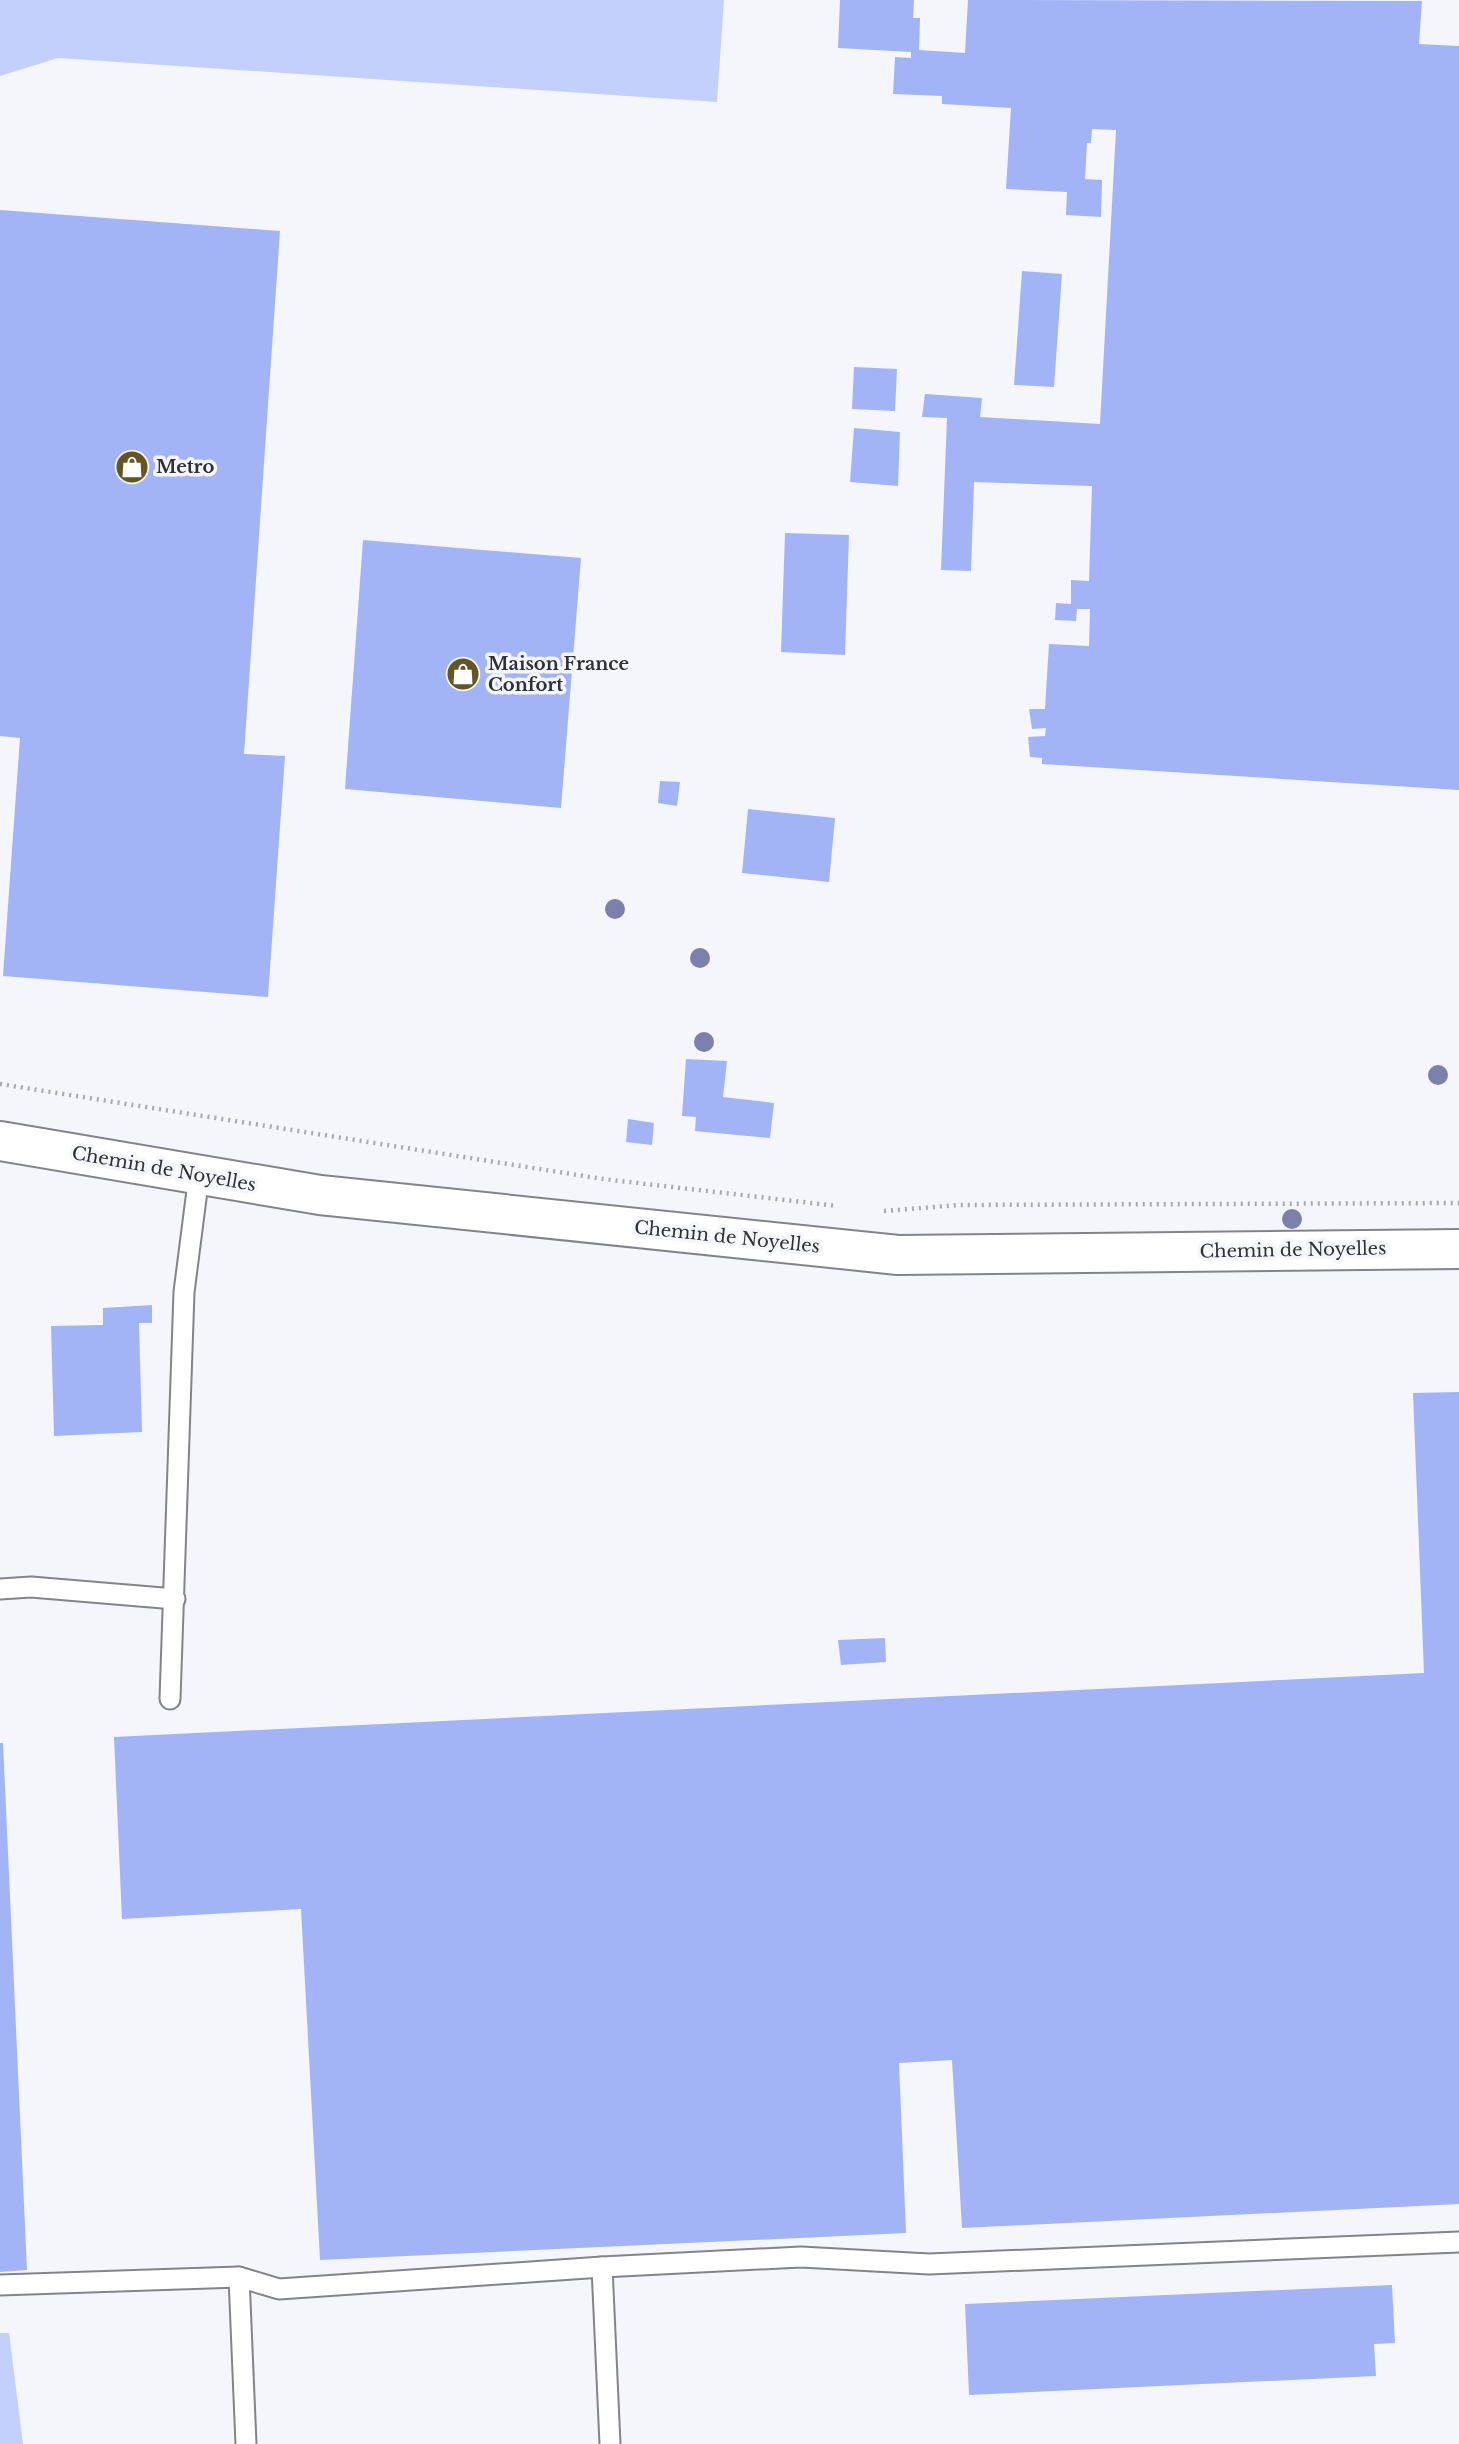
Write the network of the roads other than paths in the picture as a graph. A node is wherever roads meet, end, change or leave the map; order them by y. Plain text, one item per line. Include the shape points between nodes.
1 (0, 1141) edge
2 (199, 1175) junction
3 (1459, 1249) edge
4 (0, 1589) edge
5 (175, 1599) junction
6 (170, 1699) dead end
7 (1459, 2242) edge
8 (602, 2267) junction
9 (239, 2277) junction
10 (0, 2285) edge
11 (246, 2444) edge
12 (610, 2444) edge

1 - 2 street, Chemin de Noyelles
2 - 3 street, Chemin de Noyelles via 342,1198 898,1255
2 - 5 lane via 184,1292
4 - 5 lane via 31,1587
5 - 6 lane
7 - 8 lane via 929,2264 801,2257
8 - 9 lane via 279,2289
8 - 12 lane
9 - 10 lane
9 - 11 lane

